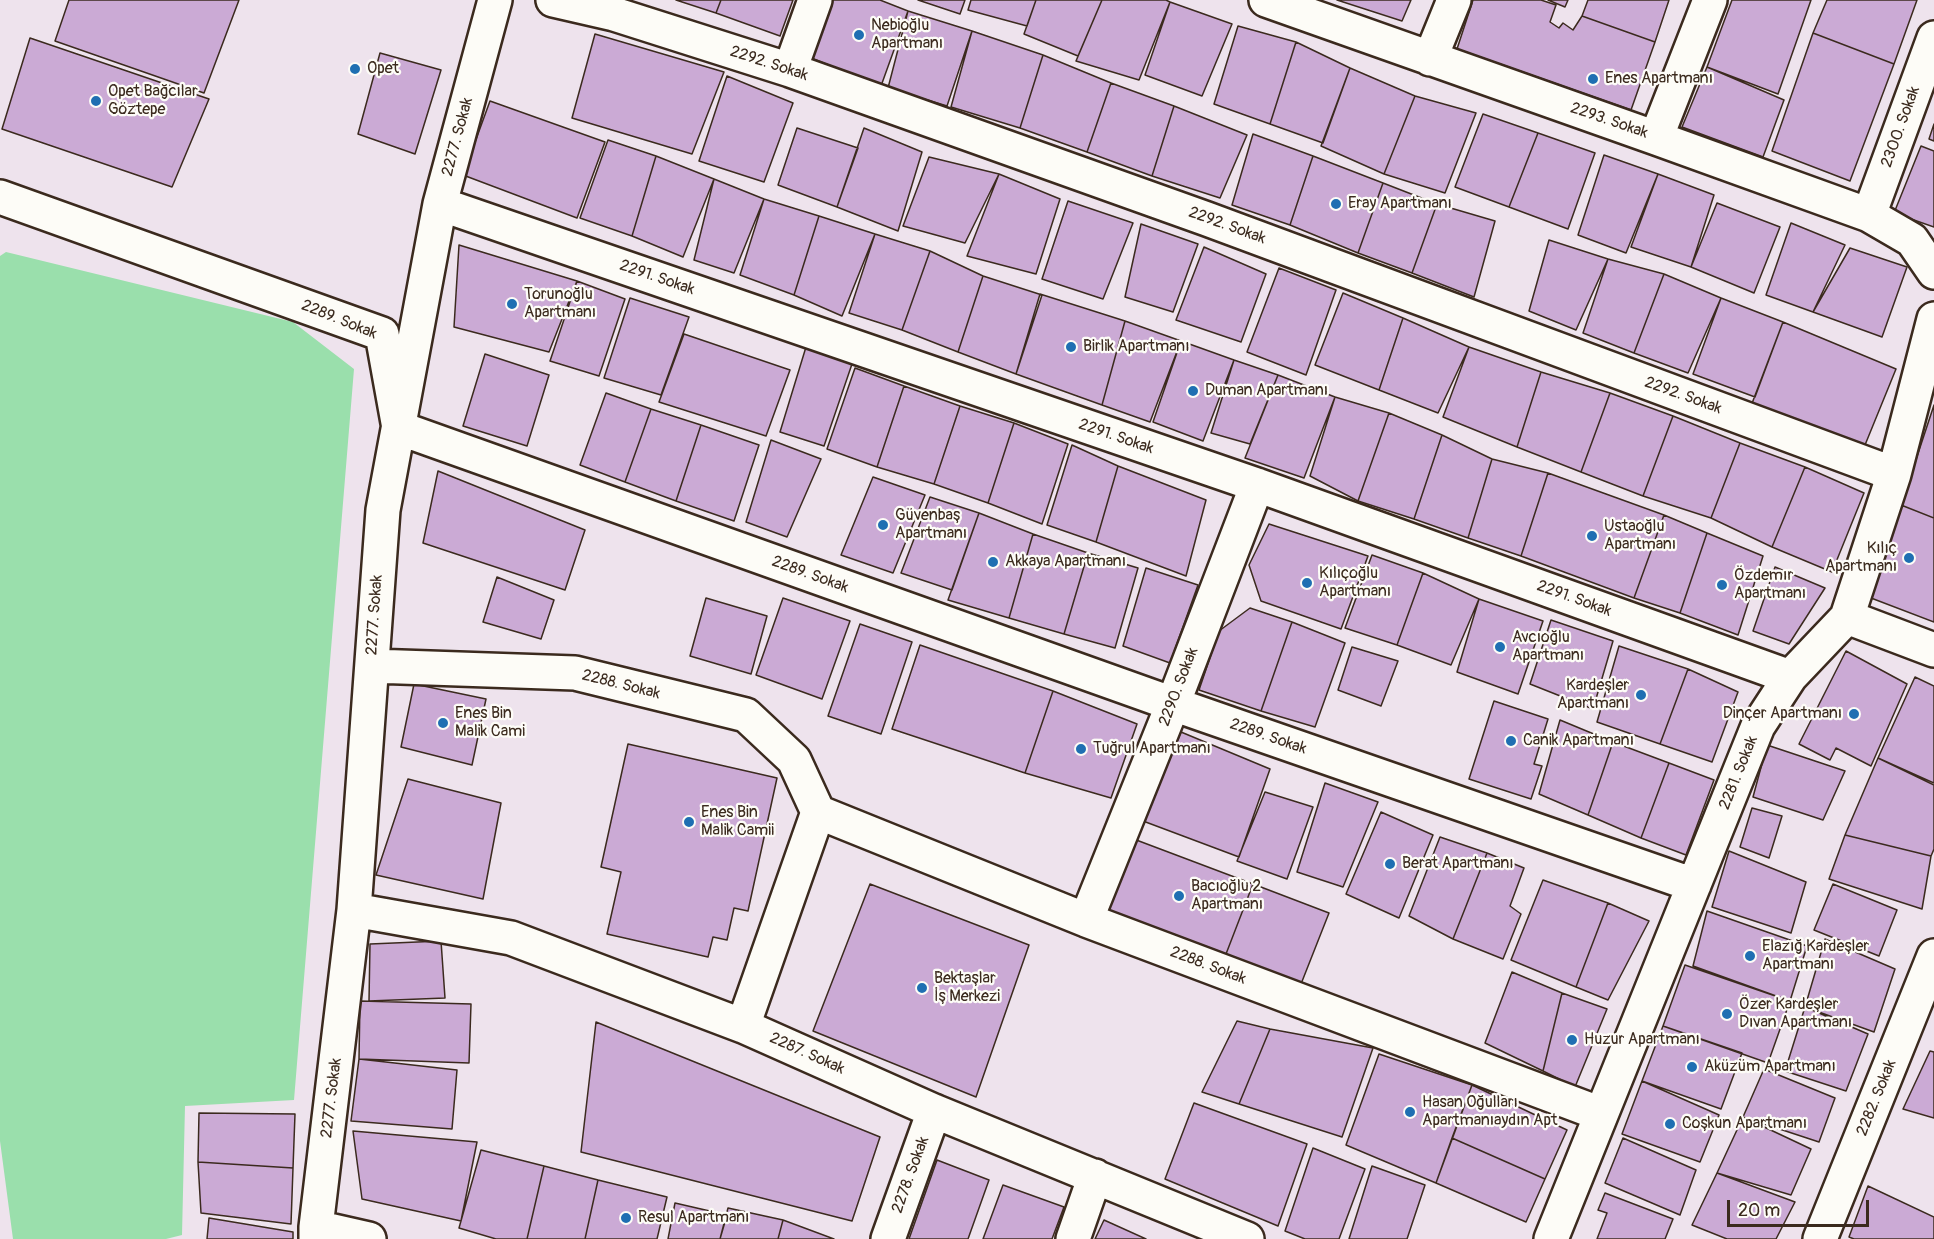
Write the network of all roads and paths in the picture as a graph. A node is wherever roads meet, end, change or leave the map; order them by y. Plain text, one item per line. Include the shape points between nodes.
1 (495, 0) edge
2 (553, 0) edge
3 (815, 0) edge
4 (1266, 0) edge
5 (1454, 0) edge
6 (1710, 0) edge
7 (616, 7) edge
8 (1934, 38) edge
9 (1430, 59) junction
10 (790, 70) junction
11 (1656, 138) junction
12 (0, 197) edge
13 (441, 204) junction
14 (1869, 215) junction
15 (1934, 272) edge
16 (1934, 320) edge
17 (399, 428) junction
18 (1894, 474) junction
19 (1257, 485) junction
20 (1847, 617) junction
21 (1934, 650) edge
22 (372, 666) junction
23 (1790, 677) junction
24 (1173, 704) junction
25 (818, 812) junction
26 (1694, 885) junction
27 (354, 910) junction
28 (1086, 920) junction
29 (1934, 956) edge
30 (743, 1026) junction
31 (934, 1111) junction
32 (1601, 1114) junction
33 (1095, 1176) junction
34 (316, 1233) edge
35 (369, 1239) edge
36 (888, 1239) edge
37 (1073, 1239) edge
38 (1247, 1239) edge
39 (1551, 1239) edge
40 (1820, 1239) edge

1 - 13 street, 2277. Sokak
2 - 7 street, 2292. Sokak
3 - 10 street
4 - 9 street, 2293. Sokak
5 - 9 street
6 - 11 street
7 - 10 street, 2292. Sokak
8 - 14 street, 2300. Sokak
9 - 11 street, 2293. Sokak
10 - 18 street, 2292. Sokak via 1218,223
11 - 14 street, 2293. Sokak
12 - 17 street, 2289. Sokak via 382,334
13 - 17 street, 2277. Sokak
13 - 19 street, 2291. Sokak
14 - 15 street, 2293. Sokak via 1912,240
16 - 18 street, 2281. Sokak
17 - 22 street, 2277. Sokak via 383,510
17 - 24 street, 2289. Sokak
18 - 20 street, 2281. Sokak
19 - 23 street, 2291. Sokak
19 - 24 street, 2290. Sokak
20 - 21 street
20 - 23 street, 2281. Sokak
22 - 25 street, 2288. Sokak via 576,673 746,715 794,760
22 - 27 street, 2277. Sokak
23 - 26 street, 2281. Sokak via 1758,726
24 - 26 street, 2289. Sokak
24 - 28 street, 2290. Sokak
25 - 28 street, 2288. Sokak
25 - 30 street
26 - 32 street, 2281. Sokak
27 - 30 street, 2287. Sokak via 511,938
27 - 34 street, 2277. Sokak
28 - 32 street, 2288. Sokak
29 - 40 street, 2282. Sokak
30 - 31 street, 2287. Sokak
31 - 33 street, 2287. Sokak
31 - 36 street, 2278. Sokak
32 - 39 street, 2281. Sokak
33 - 37 street
33 - 38 street, 2287. Sokak
34 - 35 street

